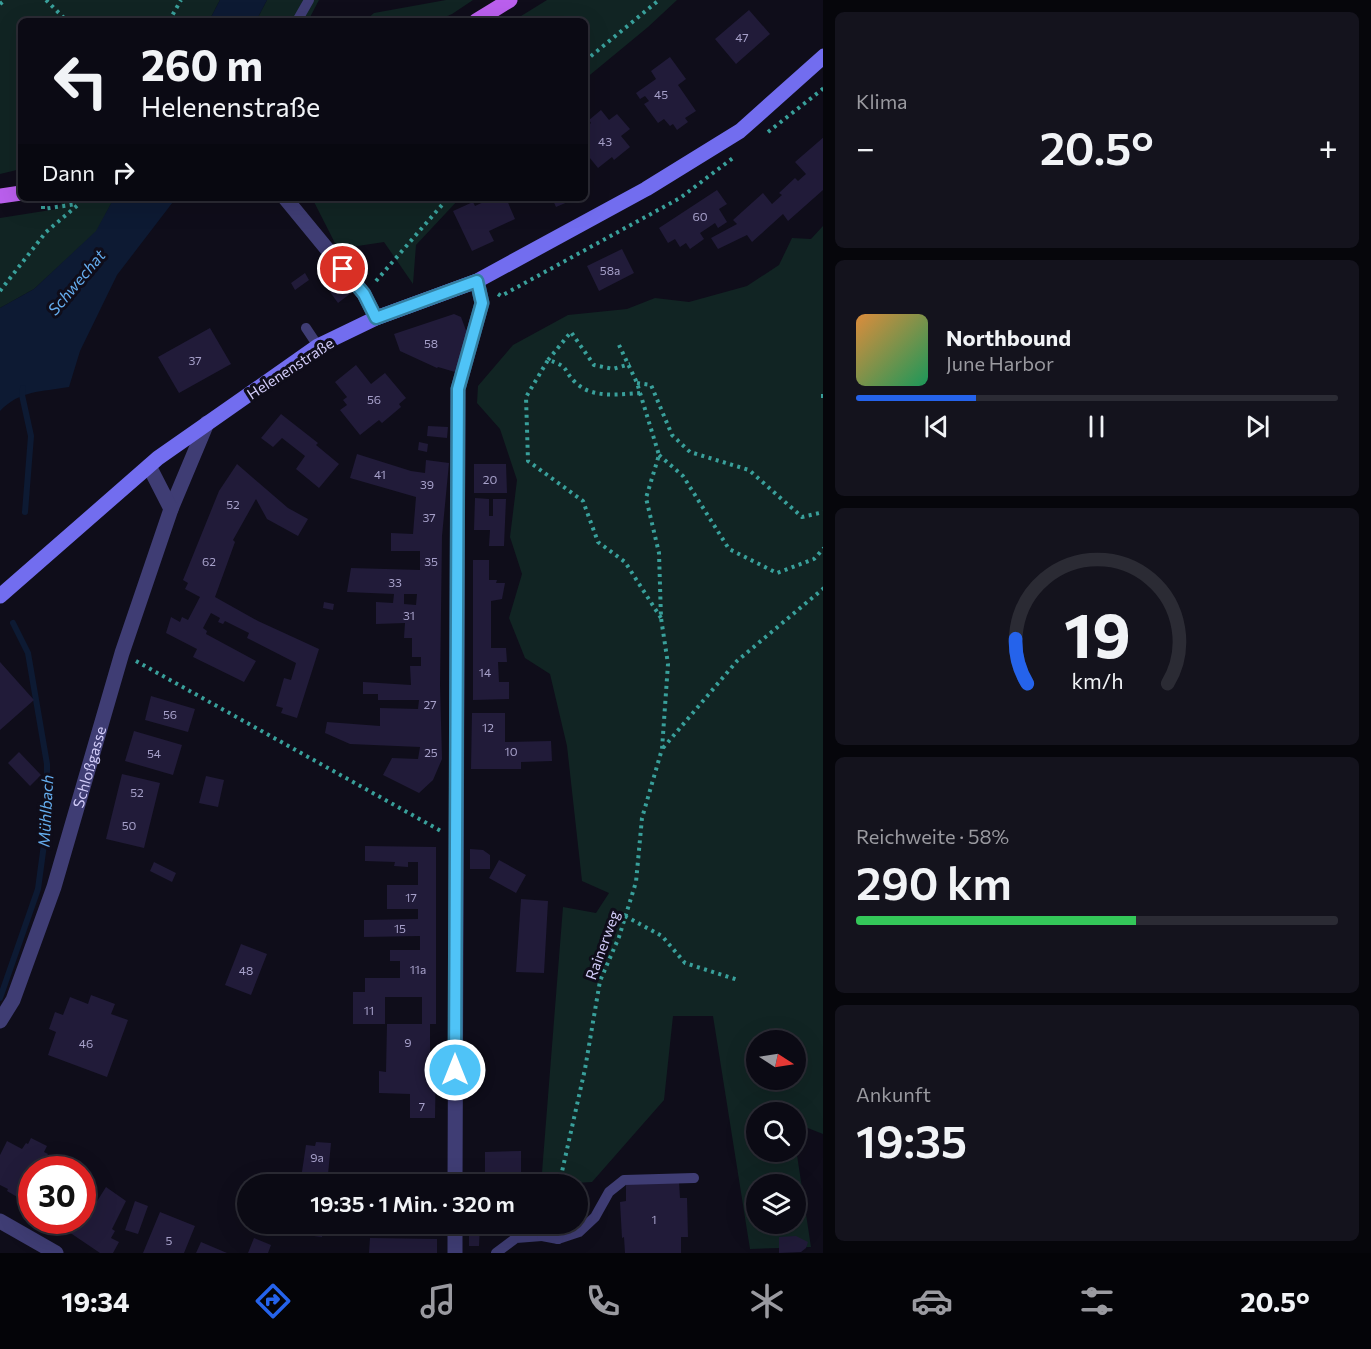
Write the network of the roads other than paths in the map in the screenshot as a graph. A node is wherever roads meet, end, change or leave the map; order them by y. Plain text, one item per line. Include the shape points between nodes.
1 (309, 0) edge
2 (510, 0) edge
3 (299, 18) edge
4 (481, 18) edge
5 (823, 57) edge
6 (18, 193) edge
7 (0, 196) edge
8 (287, 201) edge
9 (477, 281) junction
10 (376, 318) junction
11 (306, 328) dead end
12 (318, 346) junction
13 (207, 423) junction
14 (149, 466) junction
15 (171, 509) junction
16 (0, 596) edge
17 (0, 1021) edge
18 (455, 1174) edge
19 (694, 1178) dead end
20 (0, 1221) edge
21 (455, 1234) edge
22 (56, 1253) edge
23 (454, 1253) edge
24 (496, 1253) edge

1 - 3 lane
2 - 4 main road
5 - 9 street, Helenenstraße via 740,131 646,189
6 - 7 main road
8 - 10 street via 364,294
9 - 10 street, Helenenstraße
9 - 18 street via 482,303 458,389
10 - 12 street, Helenenstraße
11 - 12 lane
12 - 13 street, Helenenstraße
13 - 14 street, Helenenstraße
13 - 15 street, Schloßgasse
14 - 15 street
14 - 16 street, Helenenstraße
15 - 17 street, Schloßgasse via 122,653 54,887 13,1000
19 - 24 lane, bridge via 624,1180 609,1192 595,1217 579,1232 558,1239 516,1238
20 - 22 street
21 - 23 street

